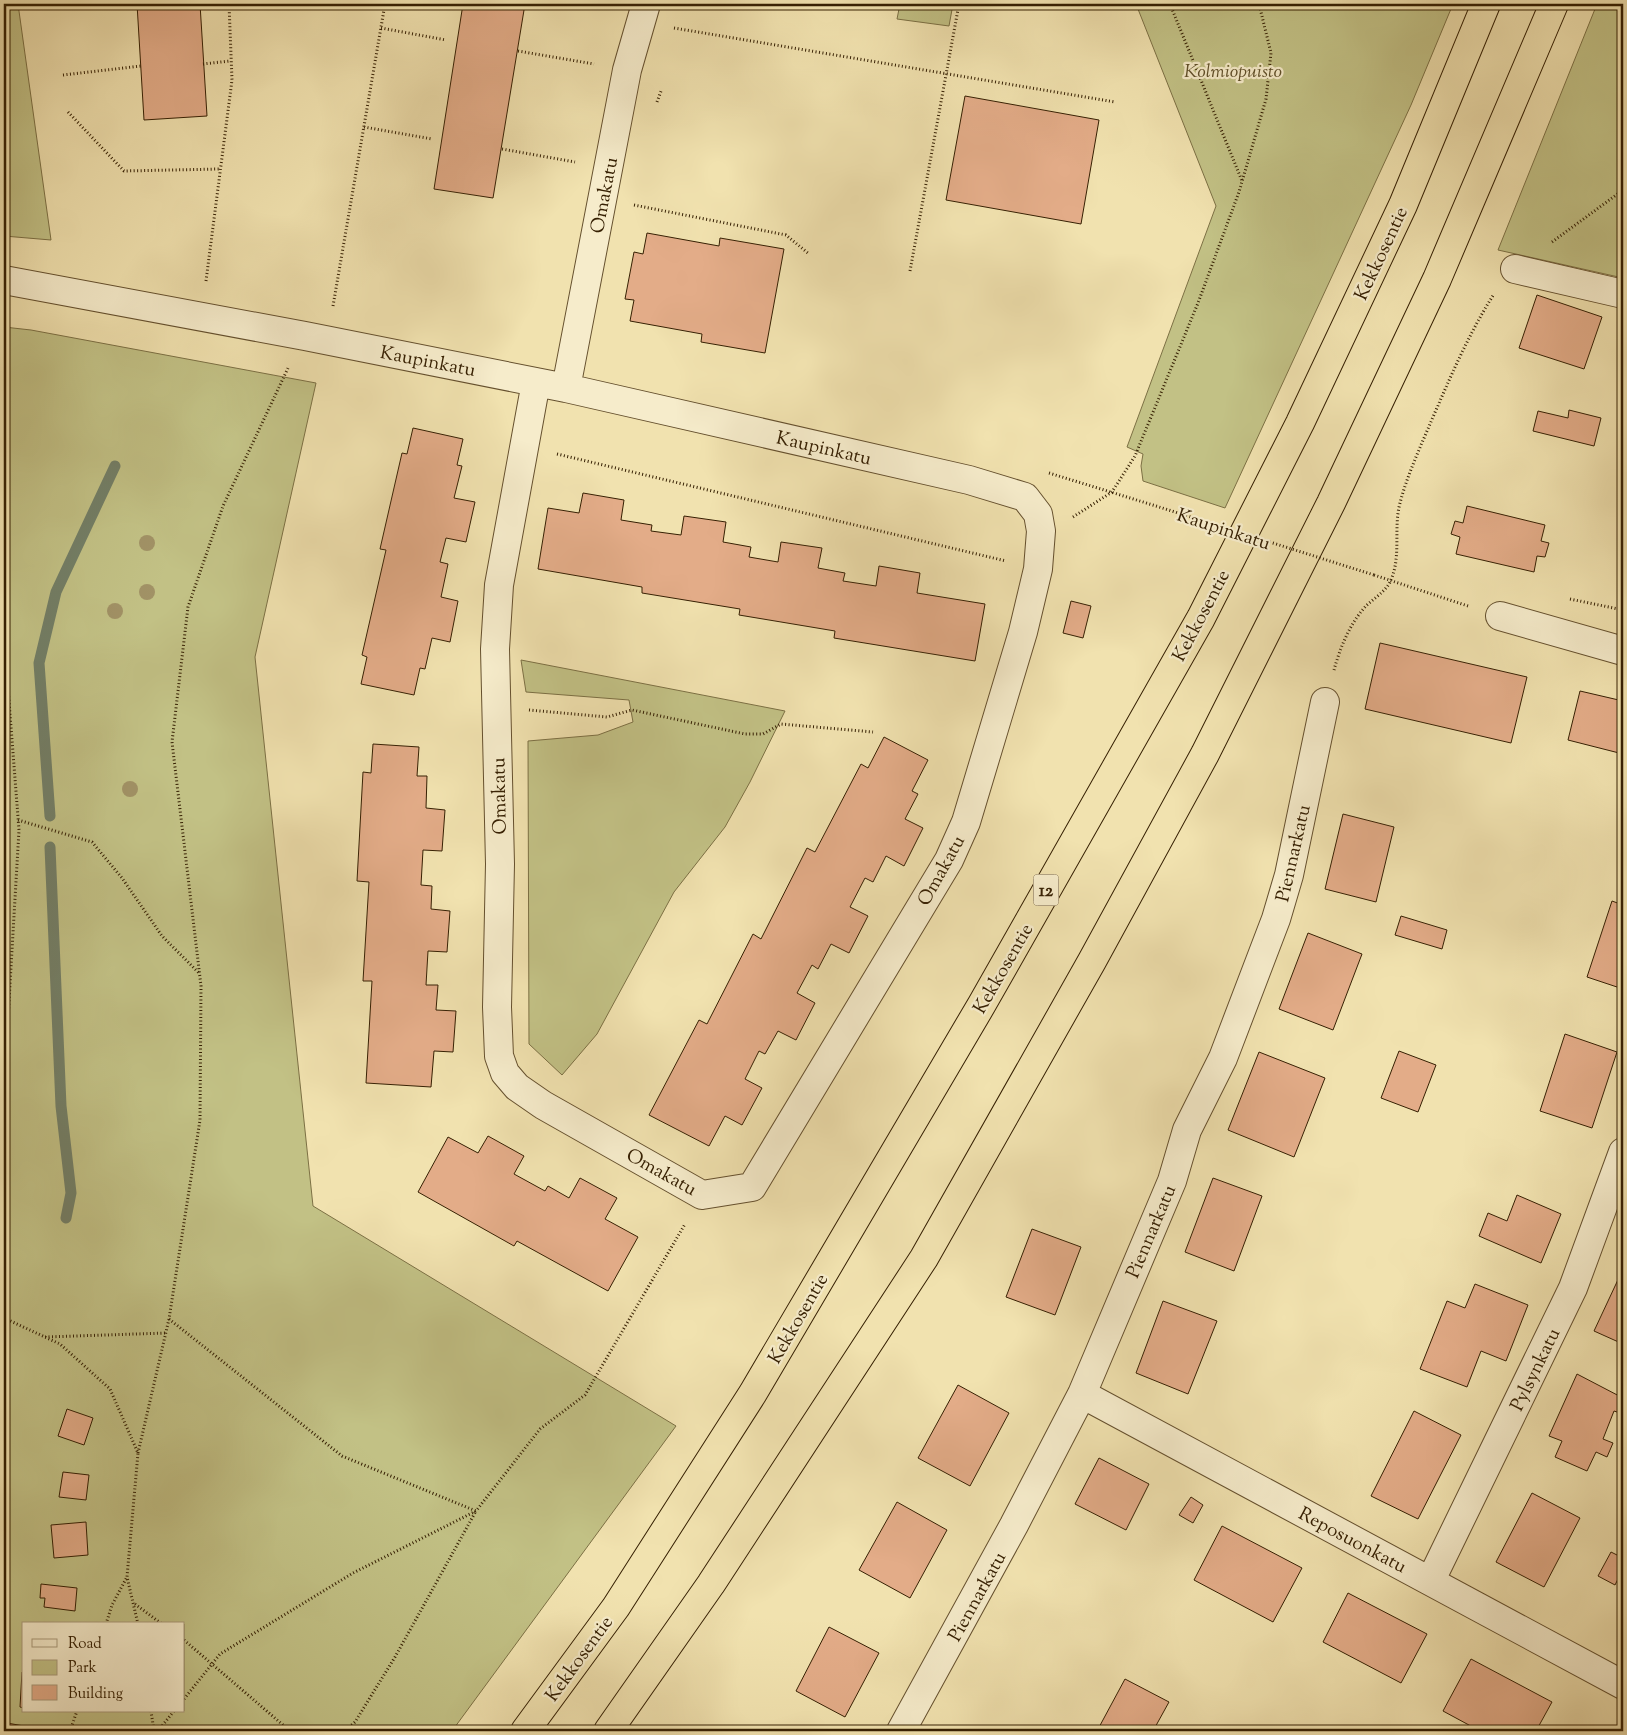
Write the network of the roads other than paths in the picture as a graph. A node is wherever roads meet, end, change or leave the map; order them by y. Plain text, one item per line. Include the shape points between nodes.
1 (1486, 4) edge
2 (1554, 4) edge
3 (644, 13) edge
4 (1515, 269) road end
5 (4, 280) edge
6 (1623, 294) edge
7 (536, 382) junction
8 (566, 388) junction
9 (1004, 489) joint
10 (1500, 616) road end
11 (1623, 650) edge
12 (1325, 702) road end
13 (1623, 1152) edge
14 (1082, 1394) junction
15 (1431, 1580) junction
16 (1623, 1685) edge
17 (525, 1731) edge
18 (608, 1731) edge
19 (901, 1731) edge

1 - 17 highway, Kekkosentie / 12 via 1403,205 1300,423 1201,618 982,1004 753,1393 616,1606
2 - 18 highway via 1437,279 1331,503 1204,754 1092,961 924,1258 716,1576
3 - 8 street, Omakatu via 627,70
4 - 6 street
5 - 7 street, Kaupinkatu
7 - 8 street, Kaupinkatu
7 - 9 street, Omakatu via 499,585 495,649 500,864 499,1056 505,1073 543,1105 702,1195 752,1187 949,860 966,822 1023,632 1038,569 1041,531 1038,514 1025,497
8 - 9 street, Kaupinkatu
10 - 11 street
12 - 14 street, Piennarkatu via 1289,874 1276,919 1223,1058 1187,1130 1172,1181
13 - 15 street, Pylsynkatu via 1573,1288
14 - 15 street, Reposuonkatu
14 - 19 street, Piennarkatu
15 - 16 street, Reposuonkatu

